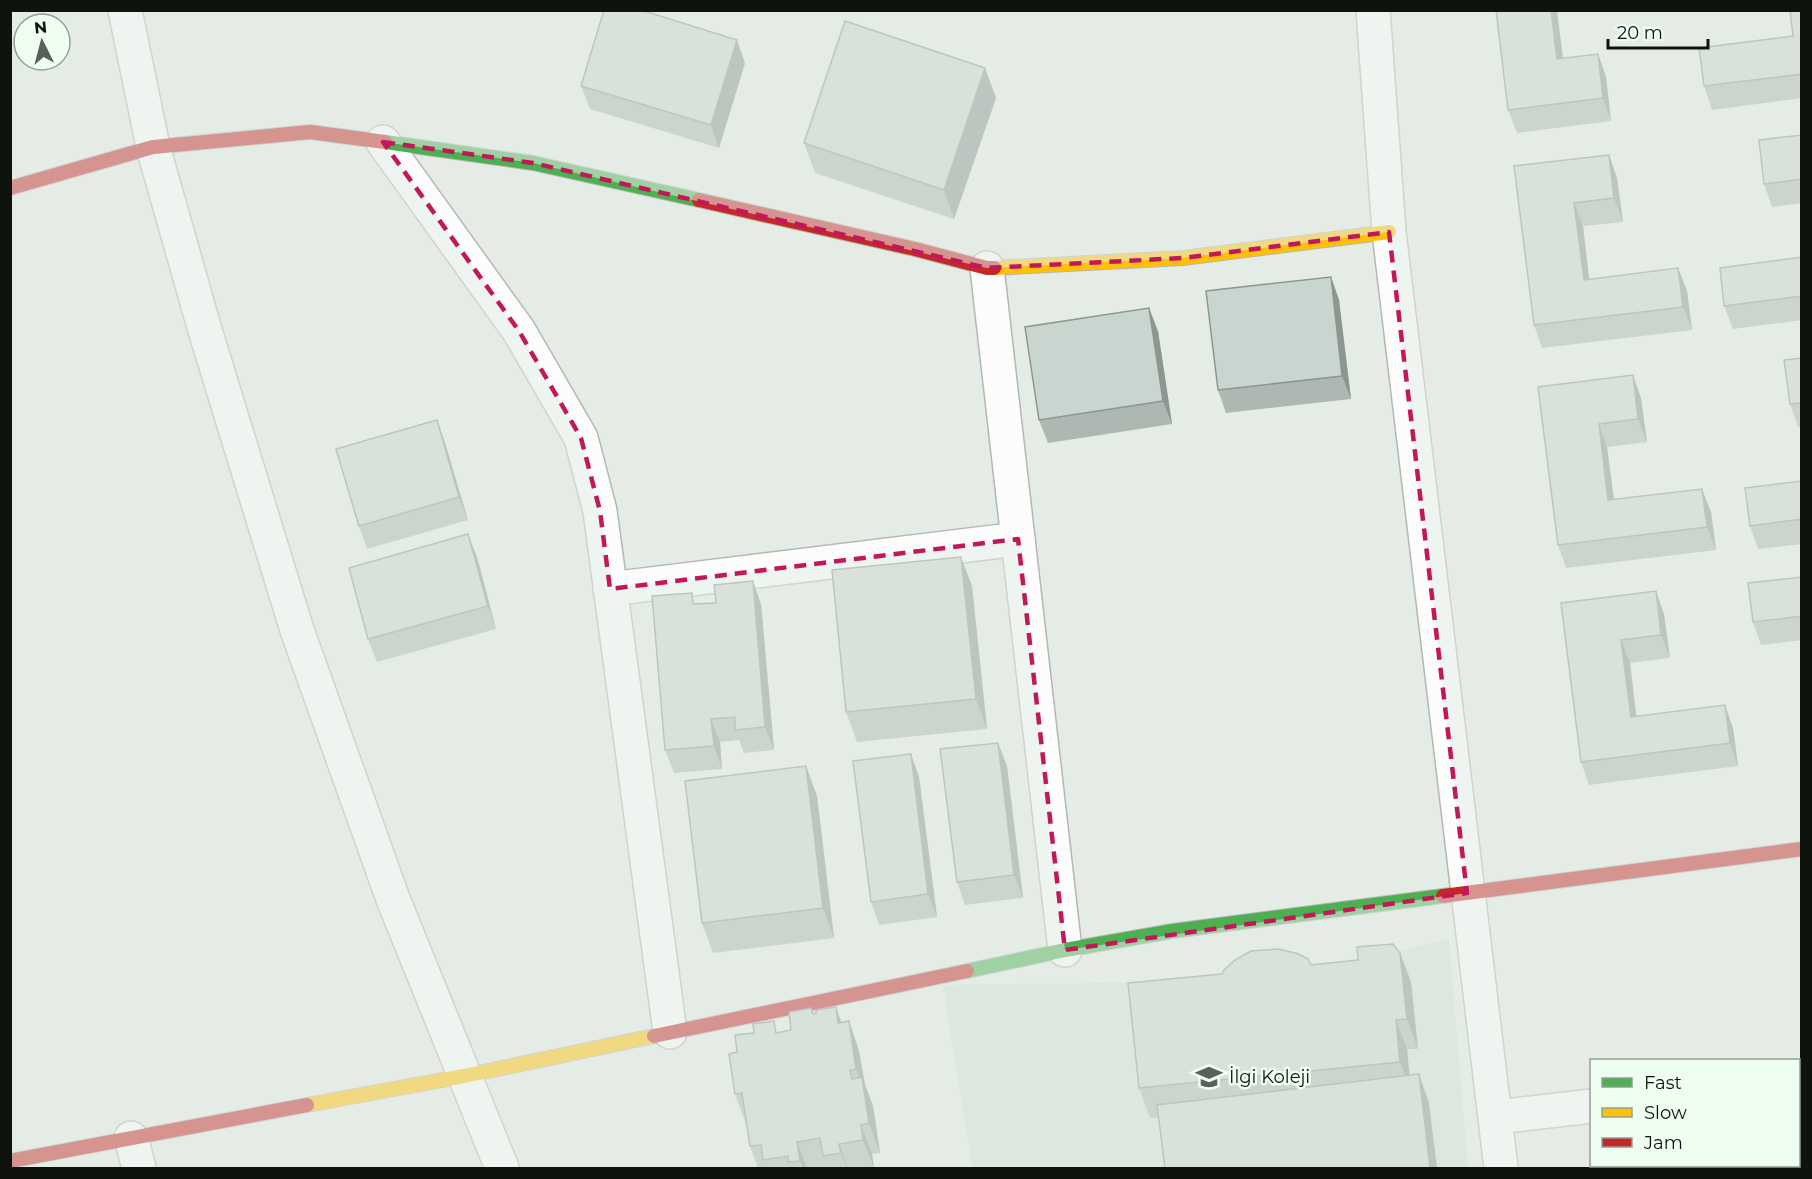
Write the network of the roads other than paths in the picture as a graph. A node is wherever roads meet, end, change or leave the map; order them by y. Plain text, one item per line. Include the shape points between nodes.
1 (125, 10) edge
2 (1373, 10) edge
3 (383, 142) junction
4 (153, 147) junction
5 (10, 188) edge
6 (1389, 232) junction
7 (987, 268) junction
8 (1018, 539) junction
9 (610, 589) junction
10 (1802, 849) edge
11 (1467, 893) junction
12 (1065, 950) junction
13 (670, 1032) junction
14 (464, 1076) junction
15 (1590, 1106) edge
16 (1496, 1117) junction
17 (135, 1153) edge
18 (10, 1161) edge
19 (502, 1168) edge
20 (1501, 1168) edge

1 - 4 street
2 - 6 street
3 - 4 street via 310,132
3 - 7 street via 533,163
3 - 9 street via 519,331 581,438 600,511
4 - 5 street
4 - 14 street via 297,630 393,899
6 - 7 street via 1184,258
6 - 11 street
7 - 8 street
8 - 9 street
8 - 12 street
9 - 13 street
10 - 11 street
11 - 12 street via 1173,931
11 - 16 street
12 - 13 street
13 - 14 street
14 - 17 street
14 - 19 street
15 - 16 street
16 - 20 street
17 - 18 street

